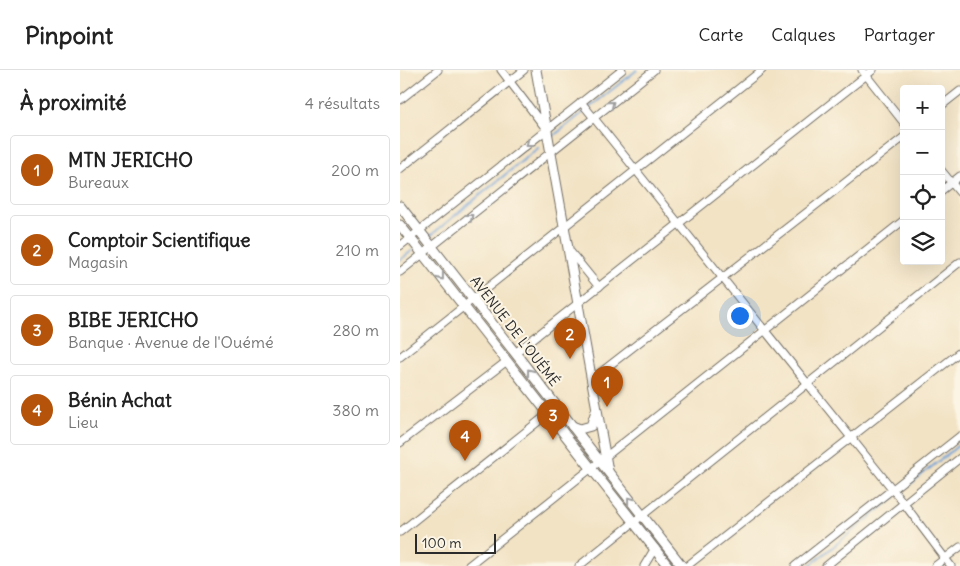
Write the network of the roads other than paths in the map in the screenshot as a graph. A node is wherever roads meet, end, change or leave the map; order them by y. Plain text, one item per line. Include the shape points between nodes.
1 (438, 70) edge
2 (501, 70) edge
3 (524, 70) edge
4 (536, 70) edge
5 (622, 70) edge
6 (654, 70) edge
7 (762, 70) edge
8 (873, 70) edge
9 (864, 73) edge
10 (510, 81) junction
11 (960, 91) edge
12 (400, 100) edge
13 (945, 103) edge
14 (583, 104) junction
15 (592, 115) junction
16 (900, 118) edge
17 (547, 130) junction
18 (900, 140) edge
19 (551, 153) junction
20 (400, 169) edge
21 (636, 170) junction
22 (945, 174) edge
23 (960, 176) edge
24 (952, 182) junction
25 (945, 188) edge
26 (960, 193) edge
27 (400, 206) edge
28 (900, 223) edge
29 (679, 224) junction
30 (400, 225) edge
31 (564, 227) junction
32 (419, 231) junction
33 (410, 238) junction
34 (400, 246) edge
35 (432, 247) junction
36 (568, 248) junction
37 (423, 254) junction
38 (960, 262) edge
39 (400, 272) edge
40 (723, 278) junction
41 (599, 287) junction
42 (473, 300) junction
43 (578, 304) junction
44 (464, 306) junction
45 (765, 331) junction
46 (960, 352) edge
47 (515, 353) junction
48 (400, 357) edge
49 (507, 361) junction
50 (592, 379) junction
51 (807, 383) junction
52 (597, 408) junction
53 (549, 413) junction
54 (572, 426) junction
55 (960, 436) edge
56 (850, 437) junction
57 (400, 443) edge
58 (960, 458) edge
59 (603, 459) junction
60 (592, 468) junction
61 (894, 491) junction
62 (903, 502) junction
63 (643, 516) junction
64 (635, 523) junction
65 (400, 532) edge
66 (960, 547) edge
67 (655, 548) junction
68 (945, 558) junction
69 (468, 566) edge
70 (579, 566) edge
71 (644, 566) edge
72 (668, 566) edge
73 (682, 566) edge
74 (686, 566) edge
75 (795, 566) edge
76 (826, 566) edge
77 (935, 566) edge
78 (951, 566) edge

1 - 12 street
2 - 10 street
3 - 10 street
4 - 17 main road
5 - 14 street
15 -> 6 street
7 - 21 street
8 - 9 street
9 - 16 street
9 - 29 street
10 - 17 street
10 - 20 street
11 - 13 street
14 - 15 street
14 - 17 street
15 - 19 street
15 - 21 street
17 - 19 main road
17 -> 32 street
18 - 40 street
19 - 31 main road
35 -> 19 street
21 - 29 street
21 - 31 street
22 - 24 street
23 - 24 street
24 - 25 street
24 - 26 street
27 - 32 main road, AVENUE DE L'OUÉMÉ
28 - 45 street
29 - 40 street
29 - 41 street
30 - 33 main road, AVENUE DE L'OUÉMÉ
31 - 36 main road
31 - 42 street
32 - 33 street
32 - 35 main road, AVENUE DE L'OUÉMÉ
33 - 34 street
33 - 37 main road, AVENUE DE L'OUÉMÉ
35 - 37 street
35 - 42 main road, AVENUE DE L'OUÉMÉ
36 - 41 street
36 - 43 main road
37 - 39 street
37 -> 44 main road, AVENUE DE L'OUÉMÉ
38 - 51 street
40 - 45 street
40 - 50 street
41 - 43 street
42 - 44 street
42 - 47 main road, AVENUE DE L'OUÉMÉ
43 - 47 street
43 - 50 main road
44 - 48 street
44 - 49 main road, AVENUE DE L'OUÉMÉ
45 - 51 street
45 - 59 street
46 - 56 street
54 -> 47 main road, AVENUE DE L'OUÉMÉ
49 - 53 main road, AVENUE DE L'OUÉMÉ
49 - 57 street
50 - 52 main road
51 - 56 street
51 - 63 street
52 - 54 main road via 591,426 580,429
52 - 59 main road
53 - 60 main road, AVENUE DE L'OUÉMÉ
53 - 65 street
54 - 59 main road, AVENUE DE L'OUÉMÉ
55 - 61 street
56 - 61 street
56 - 74 street
58 - 62 street
59 - 60 street
63 -> 59 main road via 608,472
60 - 64 main road, AVENUE DE L'OUÉMÉ
60 - 69 street
61 - 62 street
61 - 75 street
62 - 68 street
62 - 76 street
63 - 64 street
63 - 73 main road
64 - 67 main road, AVENUE DE L'OUÉMÉ
64 - 70 street
66 - 68 street
67 - 71 street
67 - 72 main road, AVENUE DE L'OUÉMÉ
68 - 77 street
68 - 78 street

